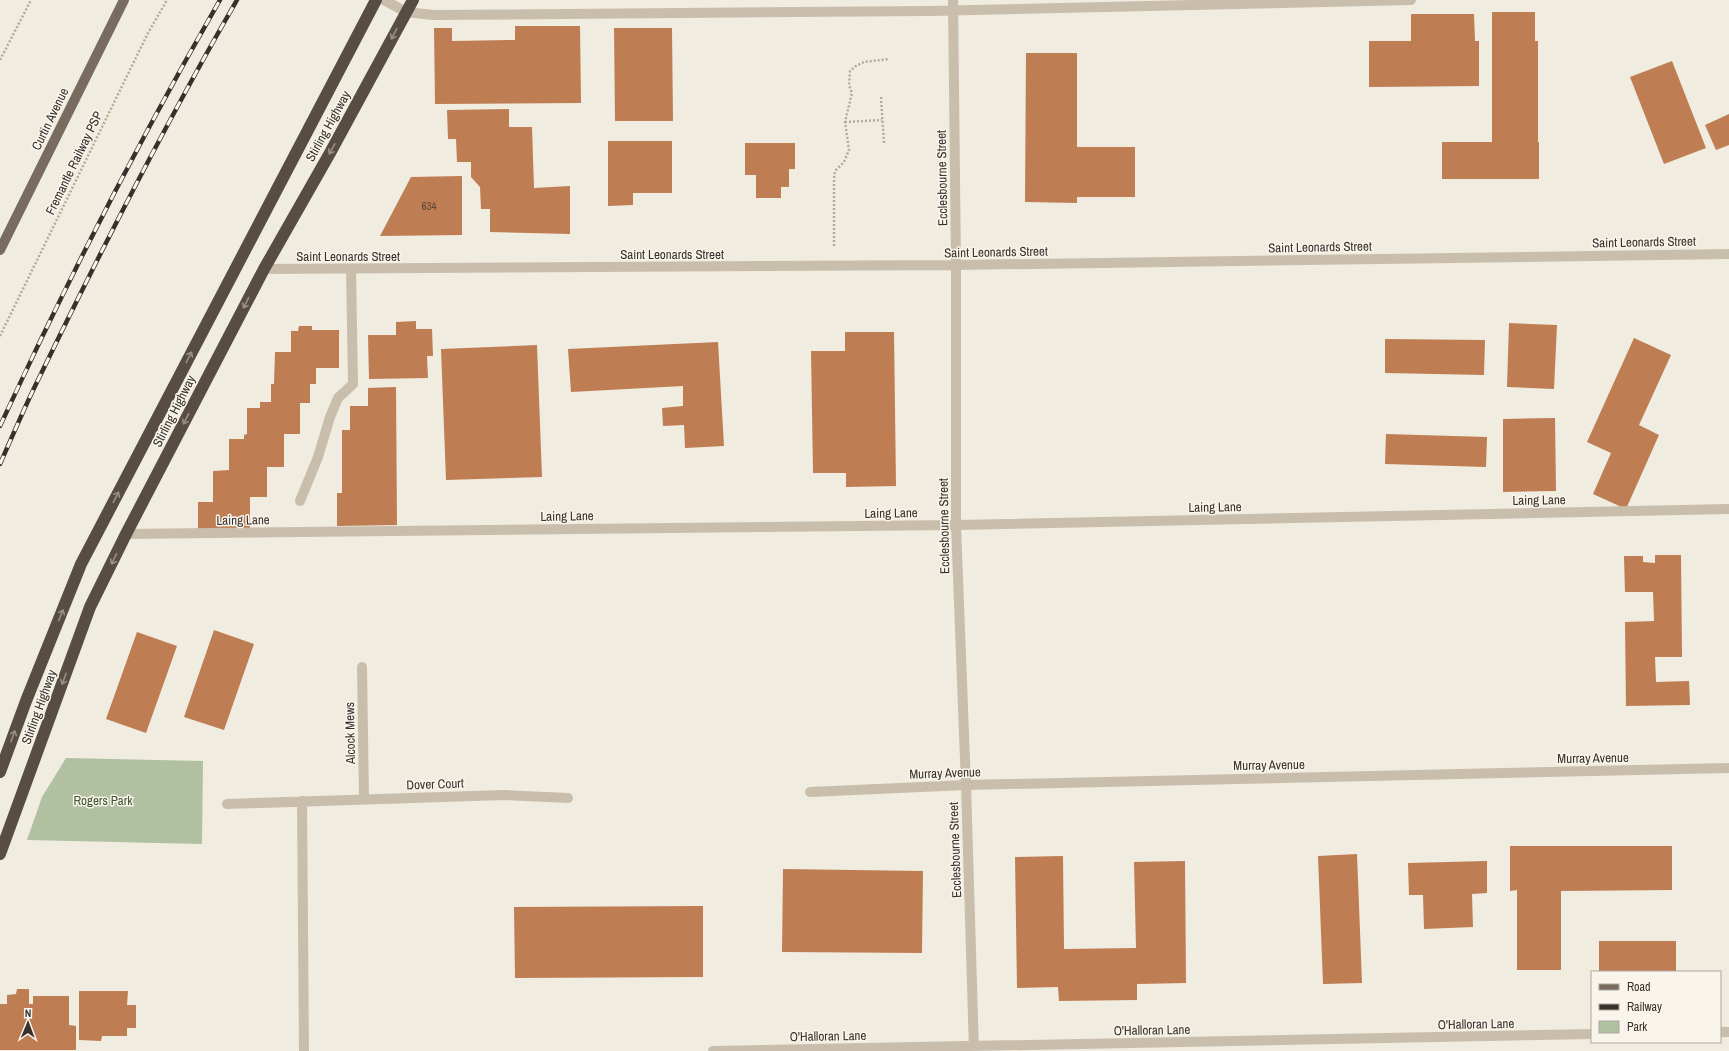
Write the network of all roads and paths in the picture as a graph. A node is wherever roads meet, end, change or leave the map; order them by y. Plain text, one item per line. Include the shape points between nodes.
1 (31, 0) edge
2 (124, 0) edge
3 (167, 0) edge
4 (376, 0) edge
5 (384, 0) edge
6 (413, 0) edge
7 (954, 0) edge
8 (1410, 0) edge
9 (954, 10) junction
10 (406, 12) junction
11 (889, 59) dead end
12 (0, 60) edge
13 (881, 97) dead end
14 (882, 120) junction
15 (845, 122) junction
16 (884, 144) dead end
17 (0, 250) edge
18 (1729, 254) edge
19 (956, 265) junction
20 (834, 266) junction
21 (264, 269) junction
22 (351, 269) junction
23 (0, 336) edge
24 (300, 501) dead end
25 (1729, 510) edge
26 (956, 525) junction
27 (126, 534) junction
28 (362, 666) dead end
29 (1729, 768) edge
30 (0, 772) edge
31 (966, 785) junction
32 (810, 792) dead end
33 (568, 798) dead end
34 (364, 799) junction
35 (302, 802) junction
36 (227, 804) dead end
37 (0, 854) edge
38 (1591, 1034) edge
39 (974, 1049) edge
40 (304, 1051) edge
41 (713, 1051) edge

1 - 12 path
2 - 17 main road, Curtin Avenue
3 - 23 path, Fremantle Railway PSP via 148,33
30 -> 4 highway, Stirling Highway via 81,564
5 - 10 street
6 - 10 highway, Stirling Highway
7 - 9 street, Ecclesbourne Street
8 - 9 street
9 - 10 street via 433,15
9 - 19 street, Ecclesbourne Street
10 -> 21 highway, Stirling Highway
11 - 15 path via 864,62 850,71 849,85 852,93
13 - 14 path
14 - 15 path
14 - 16 path
15 - 20 path via 849,150 834,178
18 - 19 street, Saint Leonards Street
19 - 20 street, Saint Leonards Street
19 - 26 street, Ecclesbourne Street
20 - 22 street, Saint Leonards Street
21 - 22 street, Saint Leonards Street
21 -> 27 highway, Stirling Highway
22 - 24 street via 353,384 338,398
25 - 26 street, Laing Lane
26 - 27 street, Laing Lane
26 - 31 street, Ecclesbourne Street
27 -> 37 highway, Stirling Highway via 90,607
28 - 34 street, Alcock Mews
29 - 31 street, Murray Avenue
31 - 32 street, Murray Avenue
31 - 39 street, Ecclesbourne Street
33 - 34 street, Dover Court via 504,795
34 - 35 street, Dover Court
35 - 36 street, Dover Court
35 - 40 street
38 - 39 street, O'Halloran Lane
39 - 41 street, O'Halloran Lane

